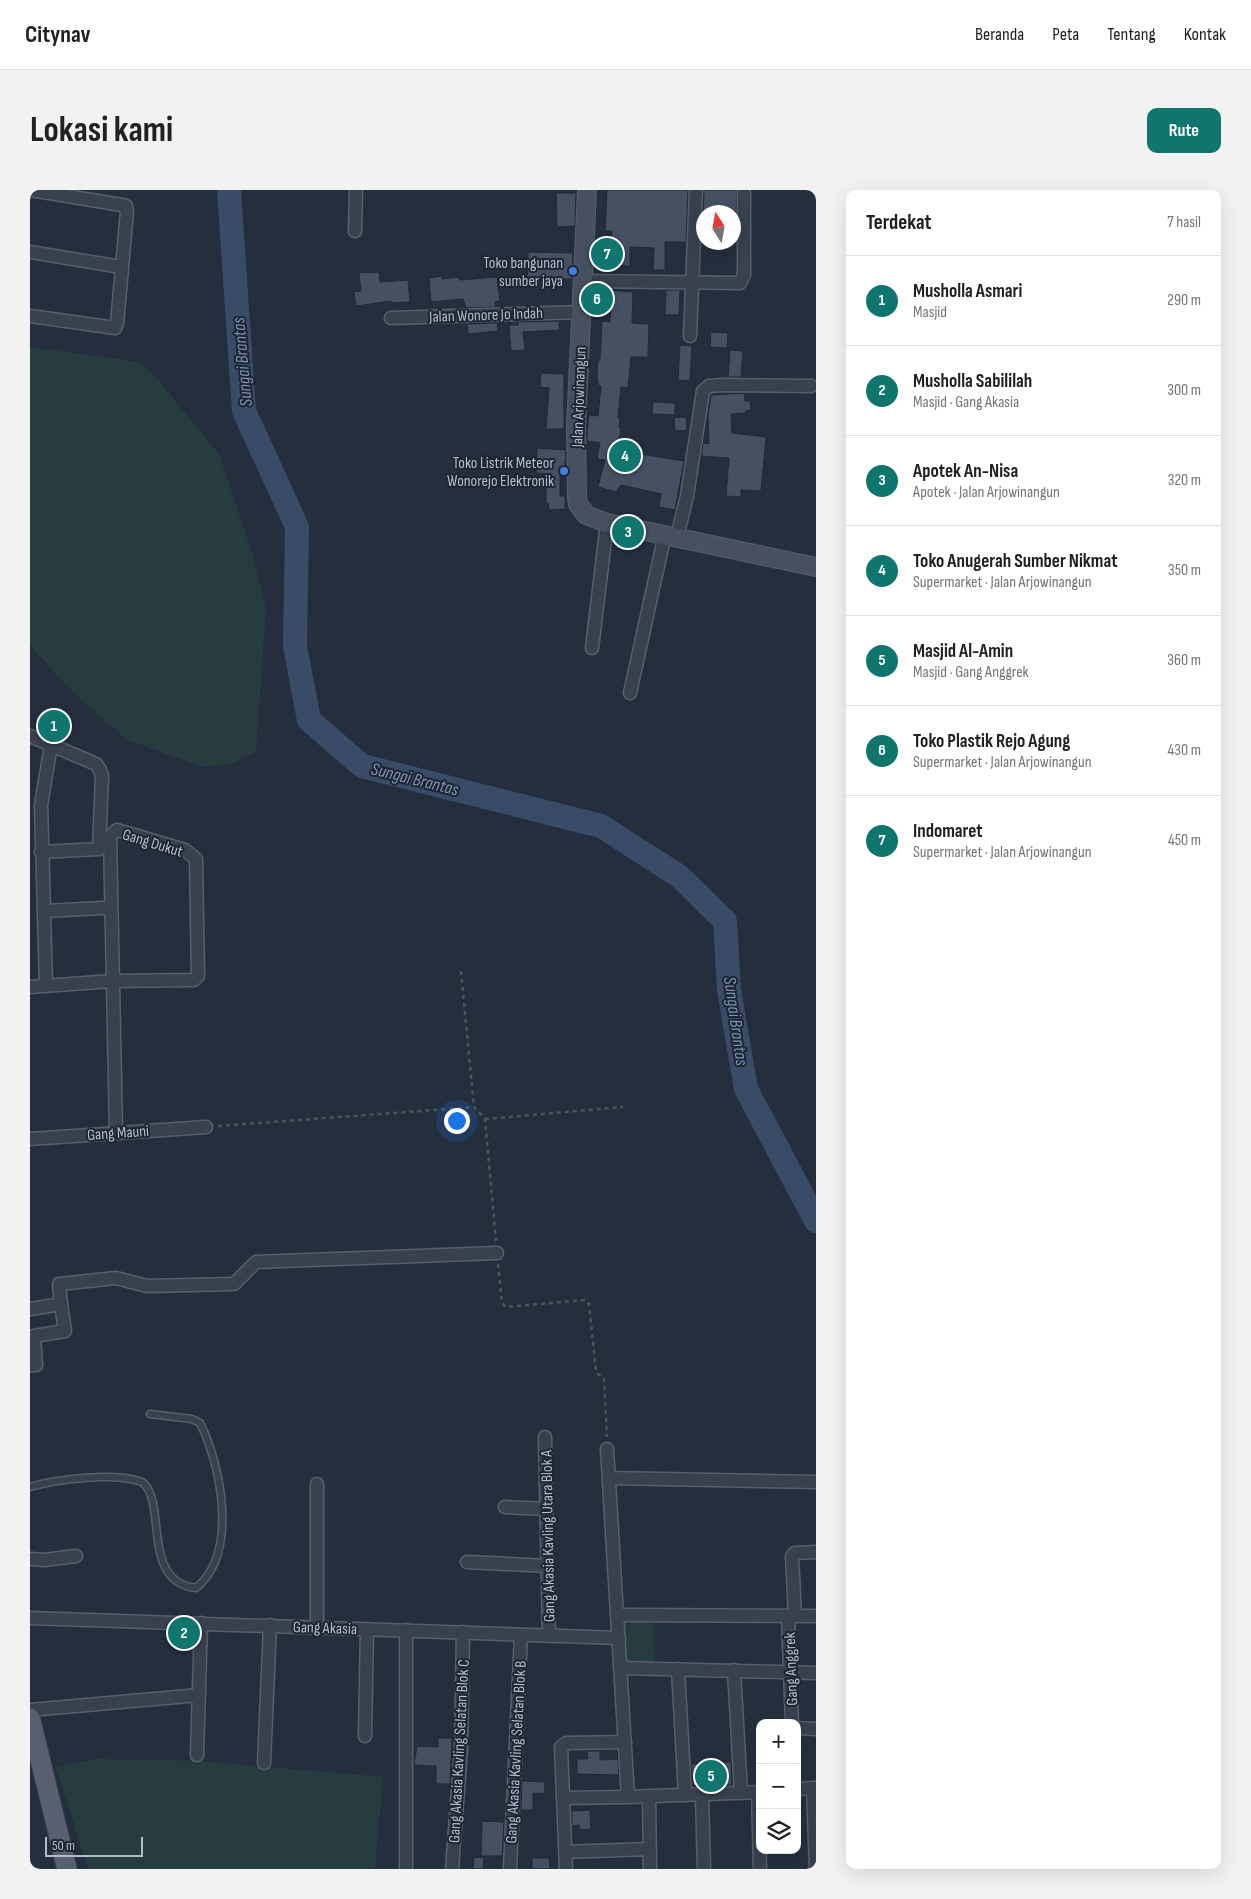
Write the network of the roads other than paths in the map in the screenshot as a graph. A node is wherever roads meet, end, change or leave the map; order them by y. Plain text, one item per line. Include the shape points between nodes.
1 (30, 190) edge
2 (356, 190) edge
3 (587, 190) edge
4 (696, 190) edge
5 (744, 193) dead end
6 (355, 231) dead end
7 (30, 252) edge
8 (121, 267) junction
9 (583, 281) junction
10 (694, 284) junction
11 (581, 312) junction
12 (30, 316) edge
13 (391, 318) dead end
14 (690, 336) dead end
15 (811, 386) dead end
16 (607, 523) junction
17 (671, 536) junction
18 (816, 567) edge
19 (592, 648) dead end
20 (630, 693) dead end
21 (30, 736) edge
22 (50, 745) junction
23 (36, 803) edge
24 (41, 852) junction
25 (103, 908) dead end
26 (44, 911) junction
27 (112, 981) junction
28 (46, 985) junction
29 (30, 987) edge
30 (206, 1127) road end
31 (116, 1132) junction
32 (30, 1139) edge
33 (497, 1253) road end
34 (61, 1304) junction
35 (30, 1309) edge
36 (30, 1365) edge
37 (150, 1414) dead end
38 (545, 1437) dead end
39 (607, 1449) road end
40 (609, 1478) junction
41 (816, 1482) edge
42 (317, 1484) dead end
43 (30, 1487) edge
44 (505, 1507) dead end
45 (547, 1509) junction
46 (816, 1552) edge
47 (76, 1556) dead end
48 (30, 1558) edge
49 (467, 1562) dead end
50 (548, 1566) junction
51 (618, 1615) junction
52 (791, 1616) junction
53 (816, 1616) edge
54 (30, 1618) edge
55 (201, 1623) junction
56 (270, 1625) junction
57 (316, 1627) junction
58 (367, 1629) junction
59 (406, 1630) junction
60 (463, 1632) junction
61 (521, 1635) junction
62 (549, 1636) junction
63 (619, 1638) junction
64 (622, 1668) junction
65 (678, 1669) junction
66 (734, 1670) junction
67 (789, 1672) junction
68 (816, 1673) edge
69 (199, 1695) junction
70 (30, 1710) edge
71 (30, 1718) edge
72 (792, 1719) edge
73 (801, 1728) edge
74 (816, 1729) edge
75 (365, 1736) dead end
76 (626, 1742) junction
77 (197, 1755) dead end
78 (264, 1763) dead end
79 (814, 1788) edge
80 (801, 1789) edge
81 (756, 1792) edge
82 (741, 1793) junction
83 (686, 1795) junction
84 (702, 1795) junction
85 (649, 1796) junction
86 (628, 1797) junction
87 (563, 1798) junction
88 (759, 1809) edge
89 (650, 1849) junction
90 (565, 1852) junction
91 (67, 1869) edge
92 (406, 1869) edge
93 (452, 1869) edge
94 (510, 1869) edge
95 (566, 1869) edge
96 (650, 1869) edge
97 (704, 1869) edge
98 (760, 1869) edge
99 (816, 1869) edge

1 - 8 street via 126,206
2 - 6 street
3 - 9 main road, Jalan Arjowinangun
4 - 10 street
5 - 10 street via 742,282 736,285
7 - 8 street
8 - 12 street via 115,328
9 - 10 street
9 - 11 main road, Jalan Arjowinangun
10 - 14 street
11 - 13 street, Jalan Wonore Jo Indah
11 - 16 main road, Jalan Arjowinangun via 576,426 577,497 586,515
15 - 17 street via 723,385 709,386 704,391 687,496
16 - 17 main road, Jalan Arjowinangun
16 - 19 street
17 - 18 main road, Jalan Arjowinangun
17 - 20 street
21 - 22 street
22 - 23 street
22 - 24 street via 96,764 100,770 101,845 97,851
23 - 24 street
24 - 26 street
25 - 26 street
26 - 28 street
27 - 27 street, Gang Dukut via 110,836 117,830 185,850 196,859 198,976 189,981
27 - 28 street
27 - 31 street
28 - 29 street
30 - 31 street, Gang Mauni
31 - 32 street, Gang Mauni
33 - 34 street via 256,1262 234,1284 147,1286 116,1278 59,1284
34 - 35 street
34 - 36 street via 65,1331 34,1336 36,1365
37 - 43 lane via 192,1419 200,1423 215,1458 222,1516 219,1553 206,1580 196,1588 184,1587 171,1577 158,1544 150,1492 142,1482 96,1478 50,1481
38 - 45 street, Gang Akasia Kavling Utara Blok A
39 - 40 street
40 - 41 street
40 - 51 street
42 - 57 street
44 - 45 street
45 - 50 street, Gang Akasia Kavling Utara Blok A
46 - 52 street, Gang Anggrek via 792,1556
47 - 48 street via 44,1560
49 - 50 street
50 - 62 street, Gang Akasia Kavling Utara Blok A
51 - 52 street
51 - 63 street
52 - 53 street
52 - 67 street, Gang Anggrek
54 - 55 street, Gang Akasia
55 - 56 street, Gang Akasia
55 - 69 street
56 - 57 street, Gang Akasia
56 - 78 street
57 - 58 street, Gang Akasia
58 - 59 street, Gang Akasia
58 - 75 street
59 - 60 street, Gang Akasia
59 - 92 street
60 - 61 street, Gang Akasia
60 - 93 street, Gang Akasia Kavling Selatan Blok C via 461,1749
61 - 62 street, Gang Akasia
61 - 94 street, Gang Akasia Kavling Selatan Blok B
62 - 63 street, Gang Akasia
63 - 64 street
64 - 65 street
64 - 76 street
65 - 66 street
65 - 83 street
66 - 67 street
66 - 82 street
67 - 68 street
67 - 72 street, Gang Anggrek
69 - 70 street
69 - 77 street
71 - 91 main road
73 - 74 street
76 - 86 street
76 - 87 street via 563,1745
79 - 80 street
79 - 99 street
81 - 82 street
82 - 84 street
83 - 84 street
83 - 85 street
84 - 97 street
85 - 86 street
85 - 89 street
86 - 87 street
87 - 90 street
88 - 98 street
89 - 90 street
89 - 96 street
90 - 95 street

